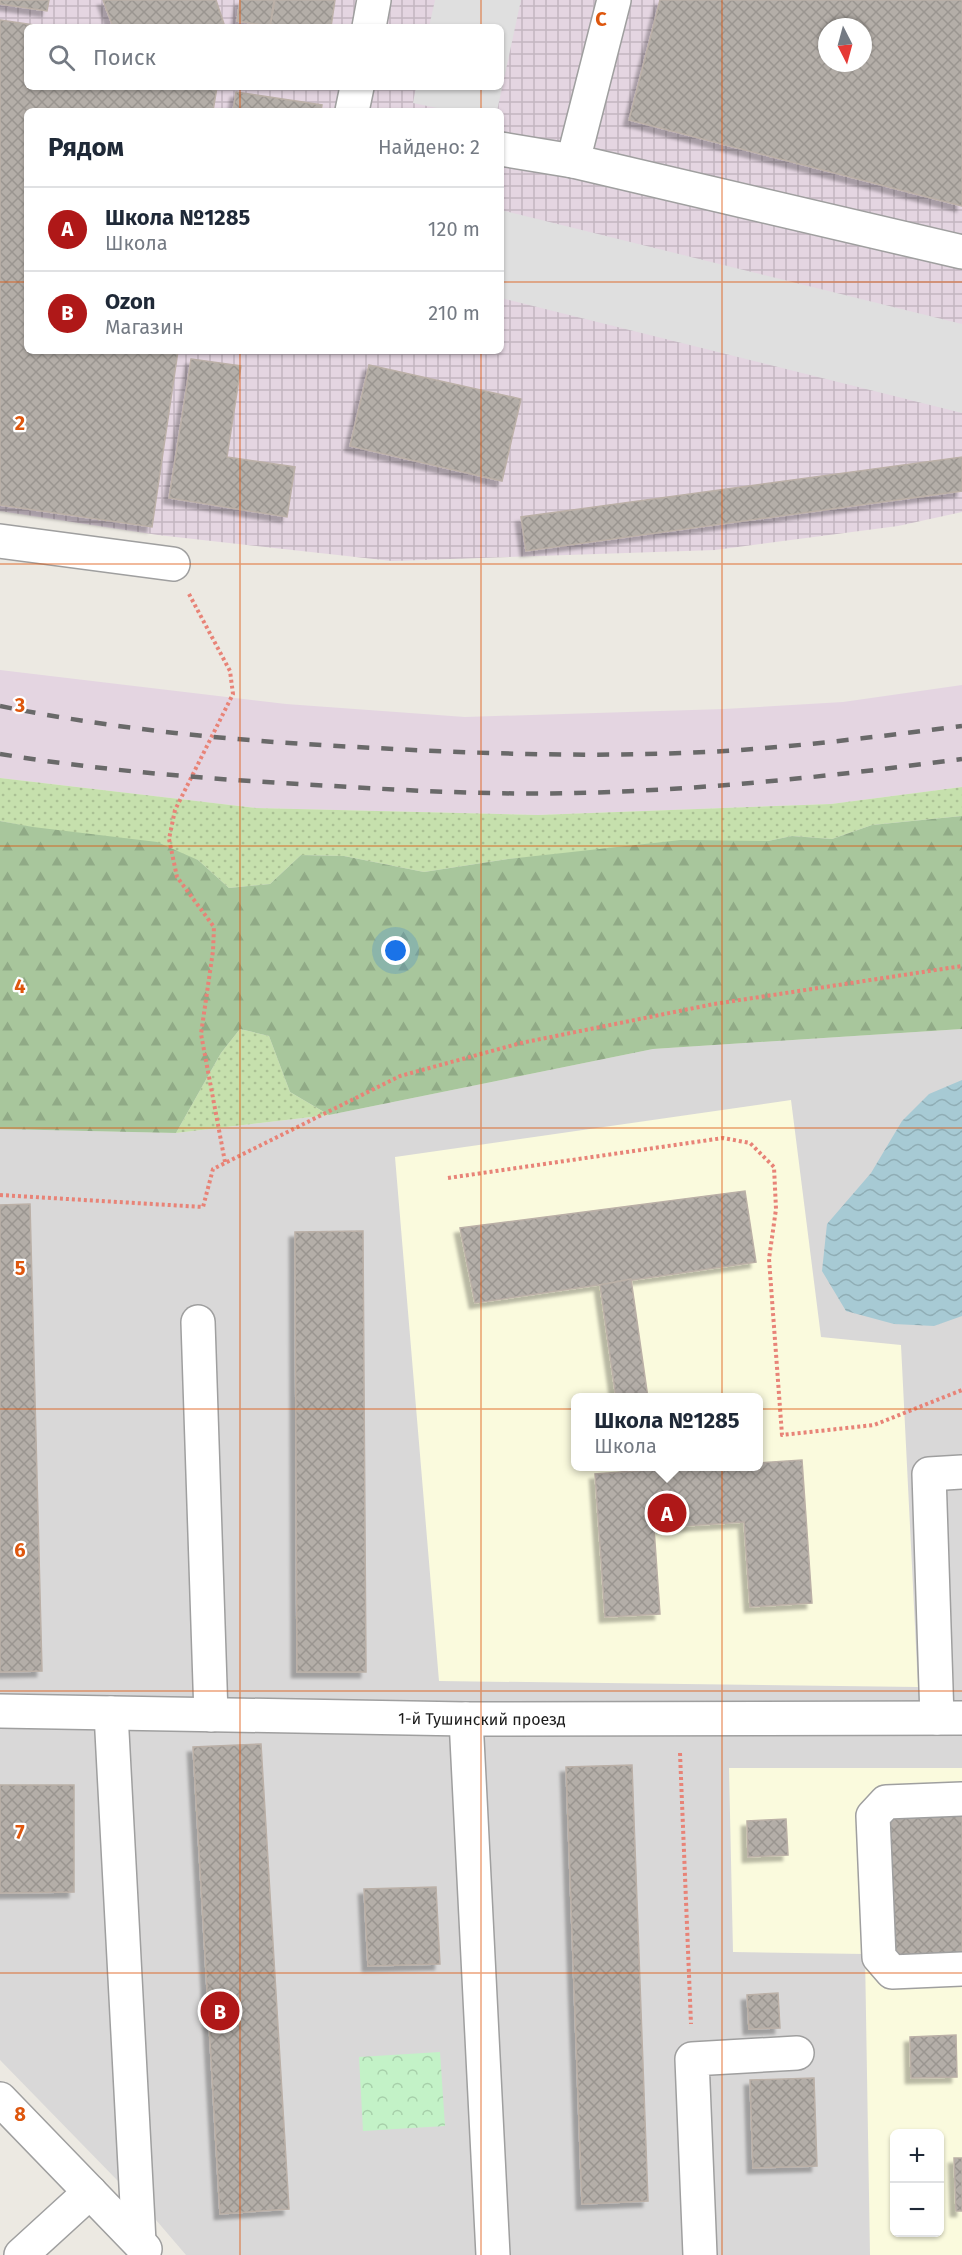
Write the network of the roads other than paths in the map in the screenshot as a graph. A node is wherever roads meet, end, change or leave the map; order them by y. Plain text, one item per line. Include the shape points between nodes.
1 (374, 0) edge
2 (614, 0) edge
3 (370, 24) edge
4 (356, 90) edge
5 (353, 108) edge
6 (504, 150) edge
7 (573, 161) junction
8 (962, 252) edge
9 (0, 541) edge
10 (173, 564) road end
11 (198, 1322) dead end
12 (962, 1472) edge
13 (0, 1711) edge
14 (111, 1713) junction
15 (211, 1715) junction
16 (950, 1718) edge
17 (466, 1719) junction
18 (962, 1799) edge
19 (962, 1969) edge
20 (797, 2053) dead end
21 (0, 2099) edge
22 (90, 2192) junction
23 (145, 2248) edge
24 (21, 2255) edge
25 (493, 2255) edge
26 (700, 2255) edge

1 - 3 street
2 - 7 street
4 - 5 street
6 - 7 street
7 - 8 street
9 - 10 street
11 - 15 street
12 - 16 street via 928,1474
13 - 14 street, 1-й Тушинский проезд
14 - 15 street, 1-й Тушинский проезд
14 - 23 street
15 - 17 street, 1-й Тушинский проезд
16 - 17 street, 1-й Тушинский проезд
17 - 25 street
18 - 19 street via 886,1802 873,1816 879,1957 892,1972
20 - 26 street via 692,2059
21 - 22 street
22 - 23 street
22 - 24 street

